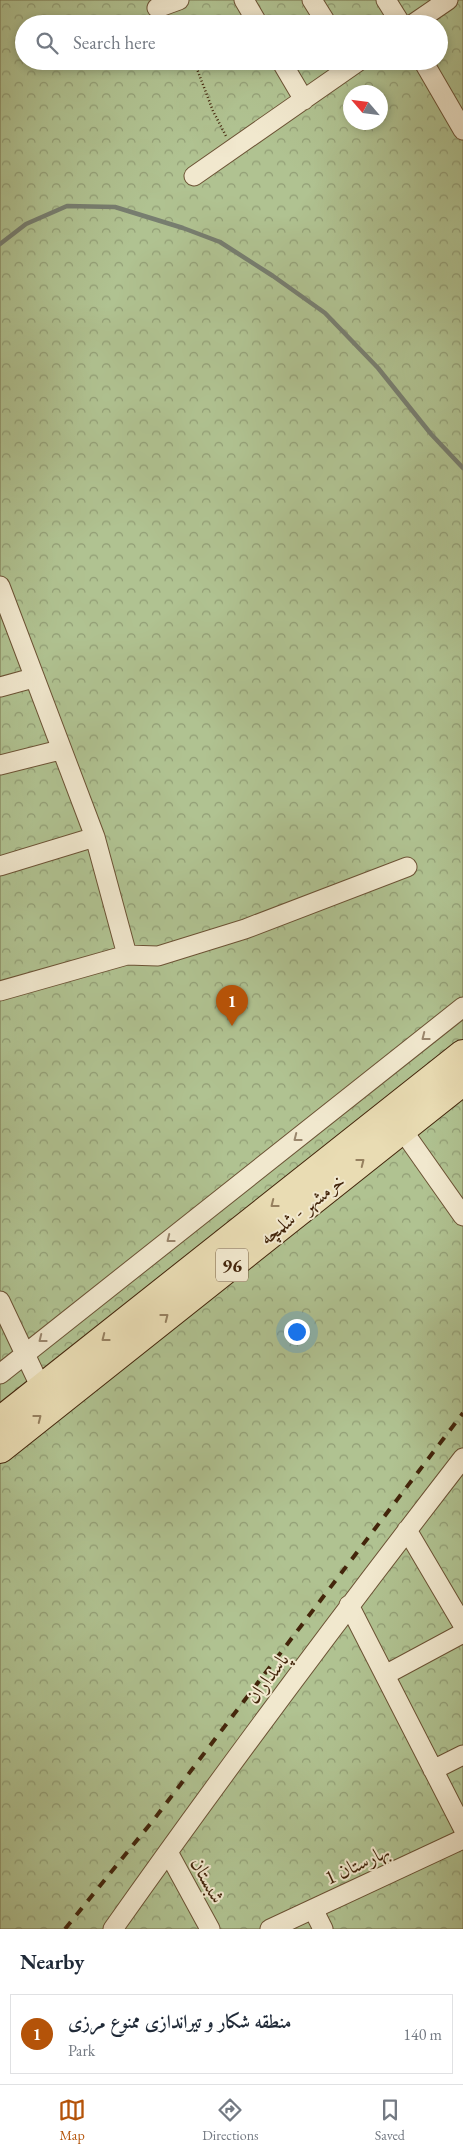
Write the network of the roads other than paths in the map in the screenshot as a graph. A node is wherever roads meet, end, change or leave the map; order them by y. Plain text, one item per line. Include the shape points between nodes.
1 (179, 0) edge
2 (244, 0) edge
3 (312, 0) edge
4 (386, 0) edge
5 (448, 0) edge
6 (157, 8) dead end
7 (253, 15) edge
8 (321, 15) edge
9 (395, 15) edge
10 (426, 15) edge
11 (286, 70) edge
12 (345, 70) edge
13 (428, 70) edge
14 (304, 100) junction
15 (463, 130) edge
16 (194, 176) dead end
17 (0, 586) edge
18 (7, 625) edge
19 (33, 678) junction
20 (0, 687) edge
21 (60, 750) junction
22 (0, 765) edge
23 (95, 837) junction
24 (0, 866) edge
25 (407, 867) dead end
26 (127, 955) junction
27 (0, 991) edge
28 (463, 1007) edge
29 (463, 1054) edge
30 (463, 1081) edge
31 (396, 1121) junction
32 (463, 1216) edge
33 (0, 1301) edge
34 (24, 1354) junction
35 (0, 1374) edge
36 (41, 1388) junction
37 (0, 1421) edge
38 (0, 1449) edge
39 (463, 1458) edge
40 (407, 1530) junction
41 (349, 1605) junction
42 (463, 1625) edge
43 (463, 1633) edge
44 (385, 1675) junction
45 (463, 1755) edge
46 (433, 1770) junction
47 (463, 1828) edge
48 (463, 1839) edge
49 (168, 1852) junction
50 (313, 1909) junction
51 (113, 1929) edge
52 (210, 1929) edge
53 (270, 1929) edge
54 (323, 1929) edge

1 - 6 street
2 - 7 street
3 - 8 street
4 - 9 street
5 - 10 street
11 - 14 street
12 - 14 street
13 - 15 street
14 - 16 street
17 - 18 street
18 - 19 street
19 - 20 street
19 - 21 street
21 - 22 street
21 - 23 street
23 - 24 street
23 - 26 street
25 - 26 street via 245,928 158,956
26 - 27 street
28 -> 34 street
29 - 31 highway, خرمشهر - شلمچه / 96
30 - 31 highway, خرمشهر - شلمچه / 96
31 - 32 street
31 -> 36 highway, خرمشهر - شلمچه / 96
38 -> 31 highway, خرمشهر - شلمچه / 96
33 - 34 street
34 - 35 street
34 - 36 street
36 - 37 highway, خرمشهر - شلمچه / 96
39 - 40 street, پاسداران
40 - 41 street, پاسداران
40 - 42 street
41 - 44 street
41 - 49 street, پاسداران
43 - 44 street
44 - 46 street
45 - 46 street
46 - 47 street
48 - 50 street, بهارستان 1
49 - 51 street, پاسداران
49 - 52 street, شبستان
50 - 53 street, بهارستان 1
50 - 54 street

